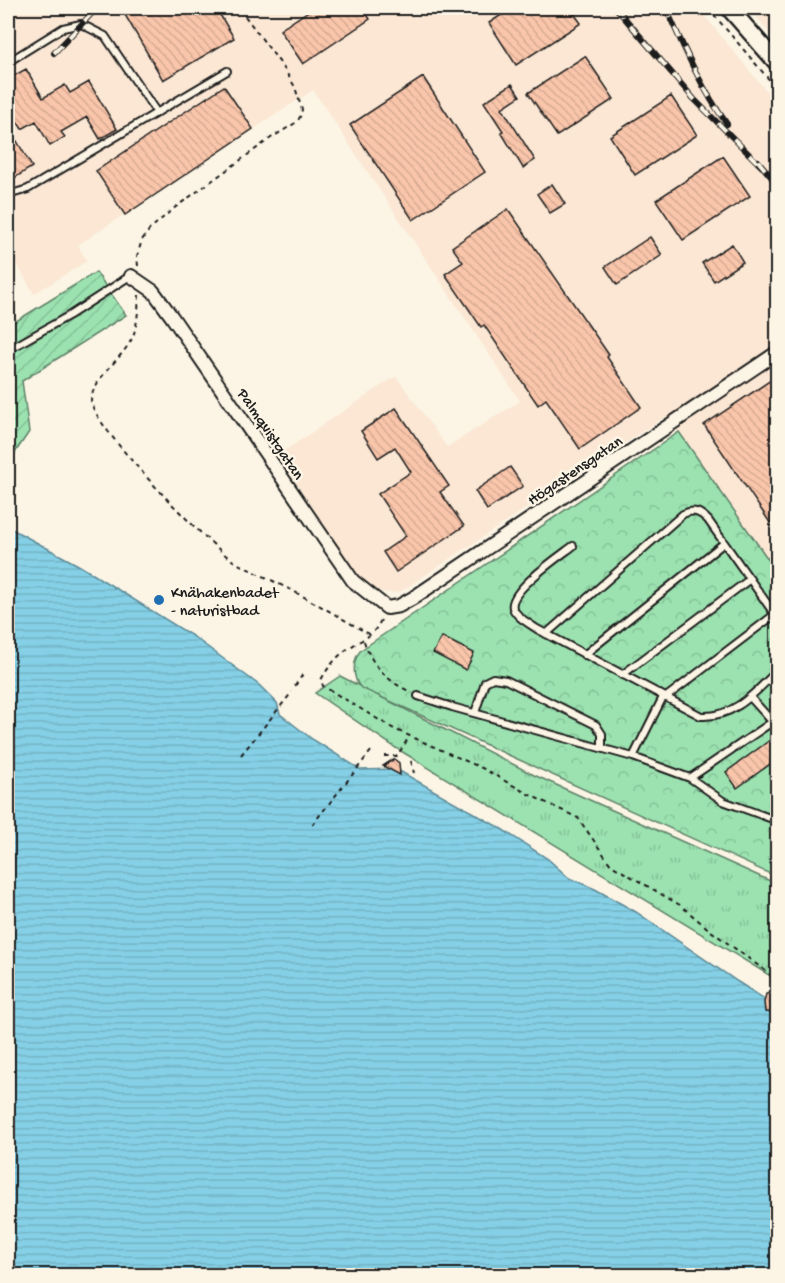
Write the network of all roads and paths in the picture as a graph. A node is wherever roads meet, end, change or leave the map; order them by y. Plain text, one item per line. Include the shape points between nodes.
1 (239, 8) edge
2 (708, 8) edge
3 (729, 8) edge
4 (8, 62) edge
5 (777, 64) edge
6 (227, 71) dead end
7 (777, 90) edge
8 (157, 113) junction
9 (8, 195) edge
10 (135, 278) junction
11 (8, 350) edge
12 (777, 352) edge
13 (724, 543) junction
14 (573, 546) dead end
15 (750, 579) junction
16 (387, 608) junction
17 (776, 617) edge
18 (546, 634) junction
19 (371, 635) junction
20 (364, 641) junction
21 (584, 655) junction
22 (777, 669) edge
23 (303, 674) dead end
24 (622, 675) junction
25 (295, 686) dead end
26 (292, 692) dead end
27 (418, 696) joint
28 (664, 697) junction
29 (750, 697) junction
30 (475, 713) junction
31 (774, 720) edge
32 (777, 728) edge
33 (410, 737) junction
34 (602, 748) junction
35 (372, 750) dead end
36 (241, 755) dead end
37 (384, 756) dead end
38 (633, 757) junction
39 (411, 761) dead end
40 (414, 772) dead end
41 (690, 778) junction
42 (777, 821) edge
43 (312, 825) dead end
44 (777, 980) edge

1 - 10 path via 283,67 303,110 297,122 172,208 150,229 137,256
2 - 7 path
3 - 5 street
4 - 8 lane via 63,28 81,24 105,36
6 - 8 lane
8 - 9 lane via 28,189
10 - 11 lane
10 - 16 street, Palmqvistgatan via 153,291 172,317 353,580
10 - 19 path via 136,326 91,399 98,419 213,546 235,562
12 - 16 street, Högastensgatan via 413,598
13 - 15 lane
13 - 18 lane via 703,514 686,513
13 - 21 lane
14 - 18 lane via 527,584 513,602 515,613
15 - 17 lane
15 - 24 lane
16 - 19 path
17 - 28 lane
18 - 21 lane
19 - 20 path
20 - 27 path via 383,673
20 - 33 path via 350,647 330,665 321,680 323,686
21 - 24 lane
22 - 29 lane
23 - 25 path
24 - 28 lane
26 - 36 path
27 - 30 lane
28 - 29 lane via 695,714 708,716 722,714
28 - 38 lane
29 - 31 lane
30 - 34 lane
30 - 34 lane via 485,682 493,678 506,680 596,725 602,734
31 - 32 lane
31 - 41 lane
33 - 37 path via 398,756
33 - 44 path via 484,769 578,818 611,865 681,905
34 - 38 lane
35 - 43 path
38 - 41 lane
39 - 40 path
41 - 42 lane via 723,801

